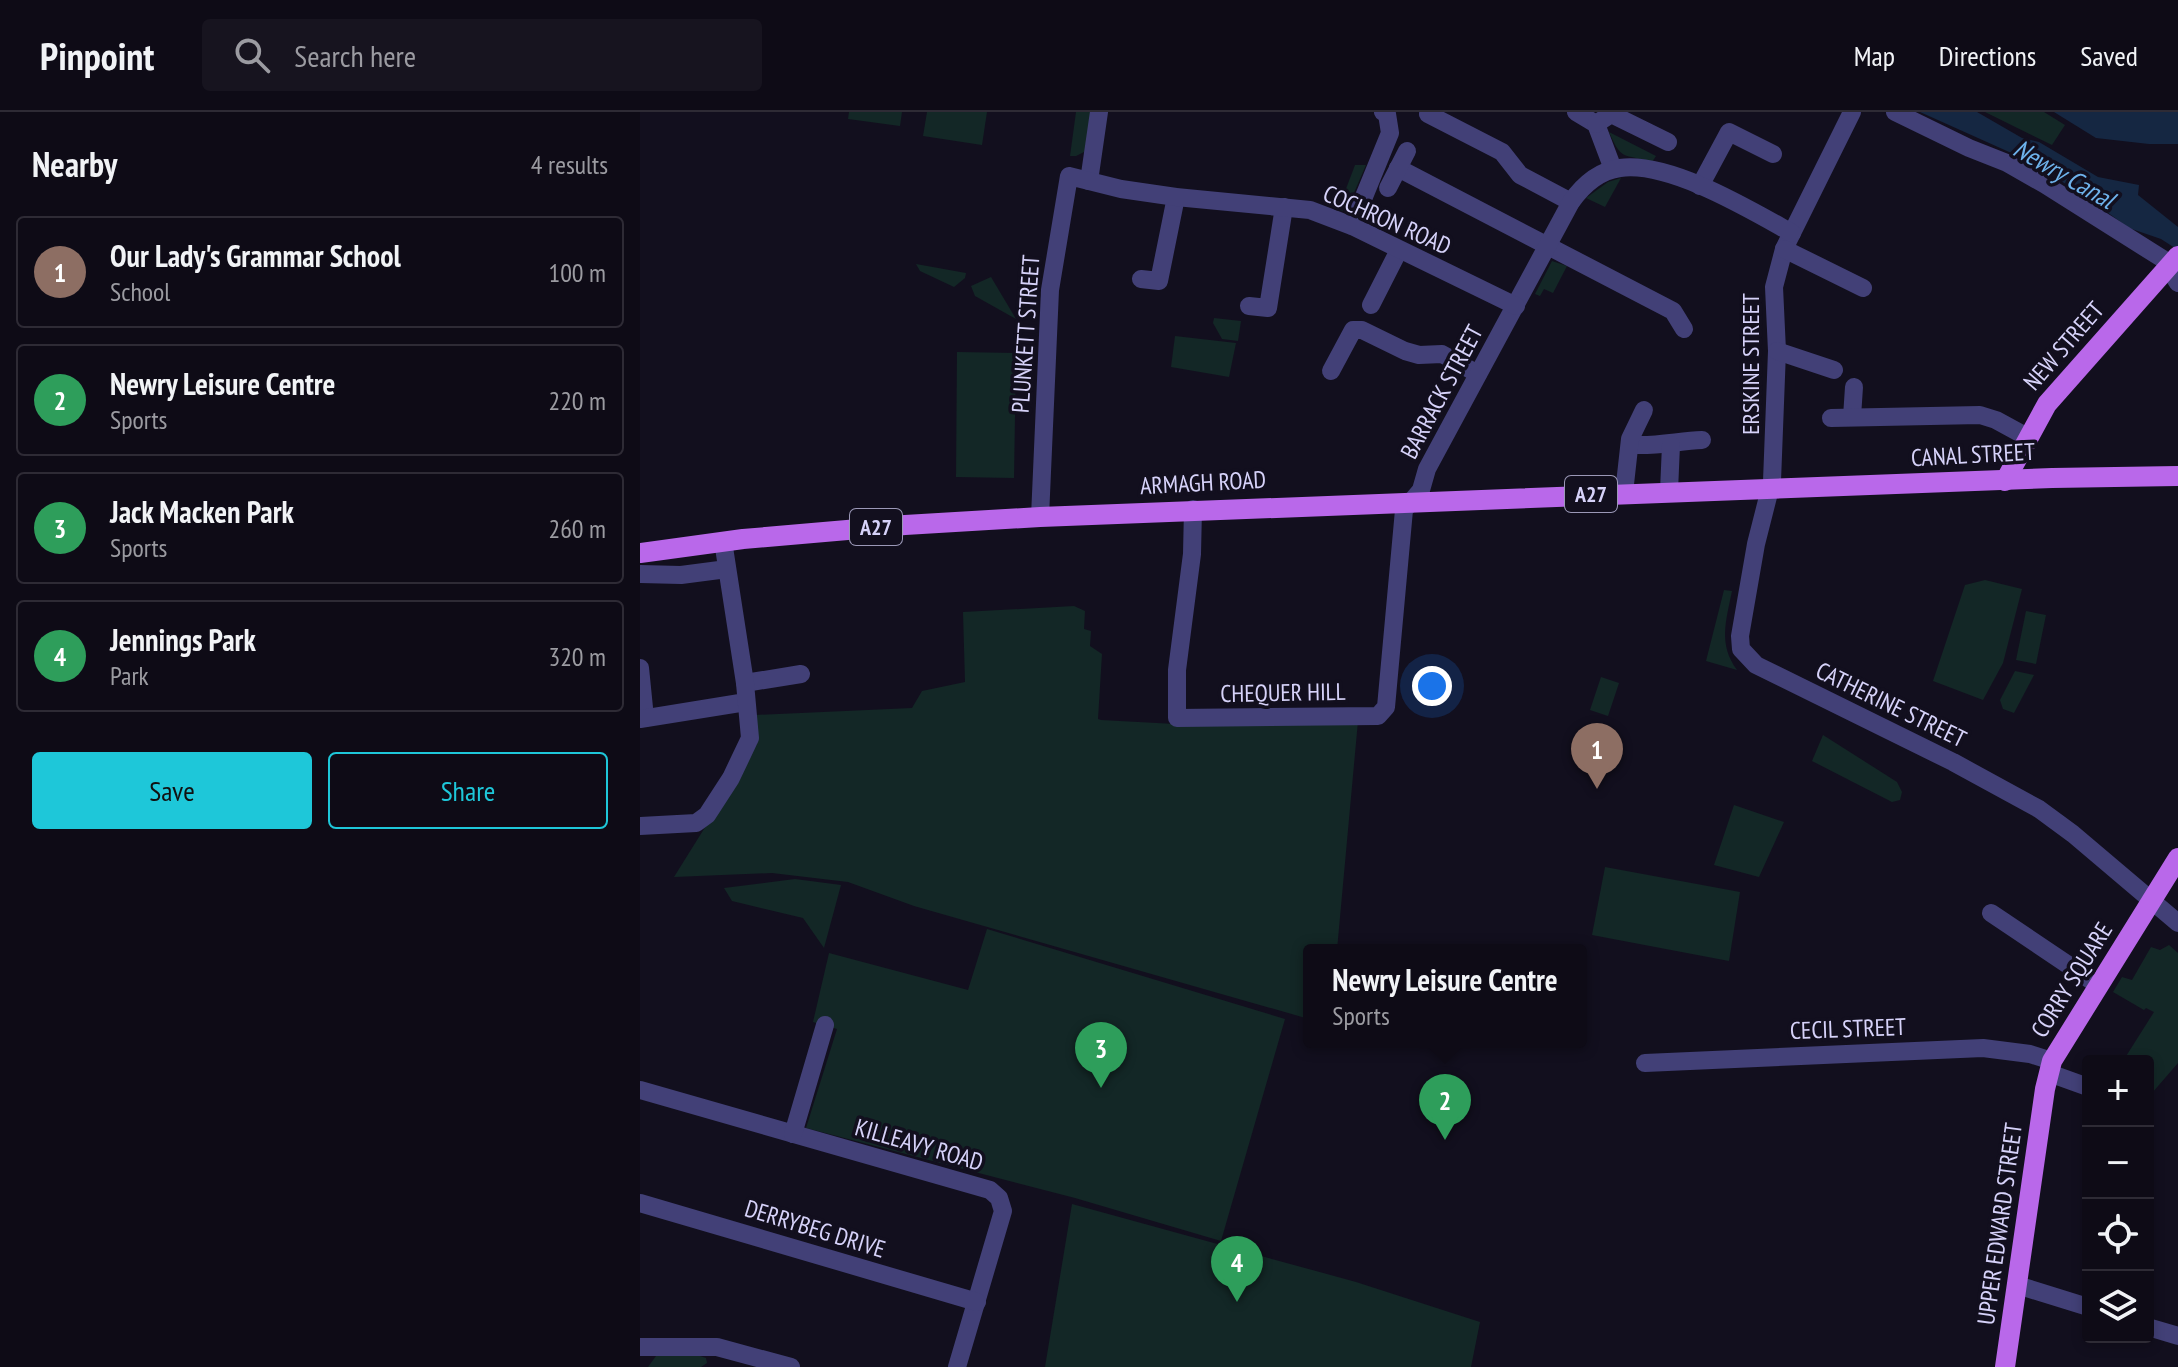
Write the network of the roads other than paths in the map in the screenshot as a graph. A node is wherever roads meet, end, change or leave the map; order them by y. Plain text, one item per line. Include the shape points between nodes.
1 (1099, 112) edge
2 (1383, 112) edge
3 (1576, 112) edge
4 (1852, 112) edge
5 (1895, 112) edge
6 (1428, 114) dead end
7 (1596, 124) junction
8 (1668, 142) dead end
9 (1407, 151) dead end
10 (1773, 154) dead end
11 (1398, 168) junction
12 (1613, 169) junction
13 (1089, 181) junction
14 (1700, 186) junction
15 (1388, 188) dead end
16 (1176, 197) junction
17 (1571, 202) junction
18 (1284, 207) junction
19 (1352, 226) junction
20 (1788, 241) junction
21 (1548, 244) junction
22 (1399, 250) junction
23 (2175, 269) edge
24 (1141, 279) dead end
25 (1863, 288) dead end
26 (1371, 305) dead end
27 (1249, 306) dead end
28 (1516, 306) junction
29 (1684, 329) dead end
30 (1777, 351) junction
31 (1834, 370) dead end
32 (1331, 371) dead end
33 (1478, 374) junction
34 (1854, 387) dead end
35 (1644, 410) dead end
36 (1852, 417) junction
37 (1831, 418) dead end
38 (2029, 438) junction
39 (1702, 440) dead end
40 (1635, 445) dead end
41 (1671, 445) junction
42 (2178, 476) edge
43 (2005, 481) junction
44 (1770, 488) junction
45 (1669, 491) junction
46 (1624, 493) junction
47 (1412, 501) junction
48 (1193, 509) junction
49 (1040, 517) junction
50 (723, 541) junction
51 (640, 553) edge
52 (727, 569) junction
53 (640, 574) edge
54 (640, 668) edge
55 (801, 674) dead end
56 (745, 683) junction
57 (746, 702) junction
58 (643, 719) edge
59 (640, 826) edge
60 (2178, 858) edge
61 (2151, 902) junction
62 (1991, 913) dead end
63 (2178, 923) edge
64 (2098, 985) junction
65 (825, 1025) dead end
66 (1645, 1063) dead end
67 (2049, 1075) junction
68 (2082, 1085) edge
69 (640, 1090) edge
70 (793, 1134) junction
71 (640, 1203) edge
72 (2017, 1285) junction
73 (977, 1302) junction
74 (2082, 1305) edge
75 (2154, 1329) edge
76 (2178, 1336) edge
77 (640, 1347) edge
78 (791, 1367) edge
79 (957, 1367) edge
80 (2005, 1367) edge

1 - 13 street
2 - 19 street via 1390,133
3 - 7 street
4 - 20 street, ERSKINE STREET
5 - 23 street via 2007,163
6 - 17 street via 1502,152 1520,175
7 - 8 street via 1611,114
7 - 12 street
9 - 11 street
10 - 14 street via 1729,132
11 - 15 street
11 - 21 street
12 - 14 street via 1640,168
12 - 17 street, BARRACK STREET via 1593,178
13 - 16 street, COCHRON ROAD
13 - 49 street, PLUNKETT STREET via 1069,176 1050,290
14 - 20 street
16 - 18 street, COCHRON ROAD
16 - 24 street via 1159,281
17 - 21 street, BARRACK STREET
18 - 19 street, COCHRON ROAD via 1310,210
18 - 27 street via 1268,308
19 - 22 street, COCHRON ROAD
20 - 25 street
20 - 30 street, ERSKINE STREET via 1774,287
21 - 28 street, BARRACK STREET
21 - 29 street via 1673,311
22 - 26 street
22 - 28 street, COCHRON ROAD
23 - 38 main road, NEW STREET via 2114,326 2047,404
28 - 33 street, BARRACK STREET
30 - 31 street
30 - 44 street, ERSKINE STREET
32 - 33 street via 1353,330 1362,330 1405,351 1442,354
33 - 47 street, BARRACK STREET
34 - 36 street
35 - 46 street via 1630,439
36 - 37 street
36 - 38 street via 1980,415
38 - 43 main road, NEW STREET
39 - 41 street
40 - 41 street
41 - 45 street
42 - 43 main road, CANAL STREET / A27
43 - 44 main road, CANAL STREET / A27
44 - 45 main road, ARMAGH ROAD / A27
44 - 61 street, CATHERINE STREET via 1741,649 1756,665 2039,809
45 - 46 main road, ARMAGH ROAD / A27
46 - 47 main road, ARMAGH ROAD / A27
47 - 48 main road, ARMAGH ROAD / A27
47 - 48 street, CHEQUER HILL via 1404,510 1386,707 1378,716 1177,718
48 - 49 main road, ARMAGH ROAD / A27
49 - 50 main road, ARMAGH ROAD / A27
50 - 51 main road, ARMAGH ROAD / A27
50 - 52 street
52 - 53 street
52 - 56 street
54 - 58 street
55 - 56 street
56 - 57 street
57 - 58 street
57 - 59 street via 750,738 707,815 696,823
60 - 61 main road, CORRY SQUARE
61 - 63 street
61 - 64 main road, CORRY SQUARE
62 - 64 street
64 - 67 main road, CORRY SQUARE
65 - 70 street
66 - 67 street, CECIL STREET via 1983,1048 2030,1054
67 - 68 street, CECIL STREET
67 - 72 main road, UPPER EDWARD STREET
69 - 70 street, KILLEAVY ROAD
70 - 73 street, KILLEAVY ROAD via 990,1190 999,1198 1003,1211
71 - 73 street, DERRYBEG DRIVE
72 - 74 street
72 - 80 main road, UPPER EDWARD STREET
73 - 79 street, KILLEAVY ROAD
75 - 76 street
77 - 78 street via 717,1347

